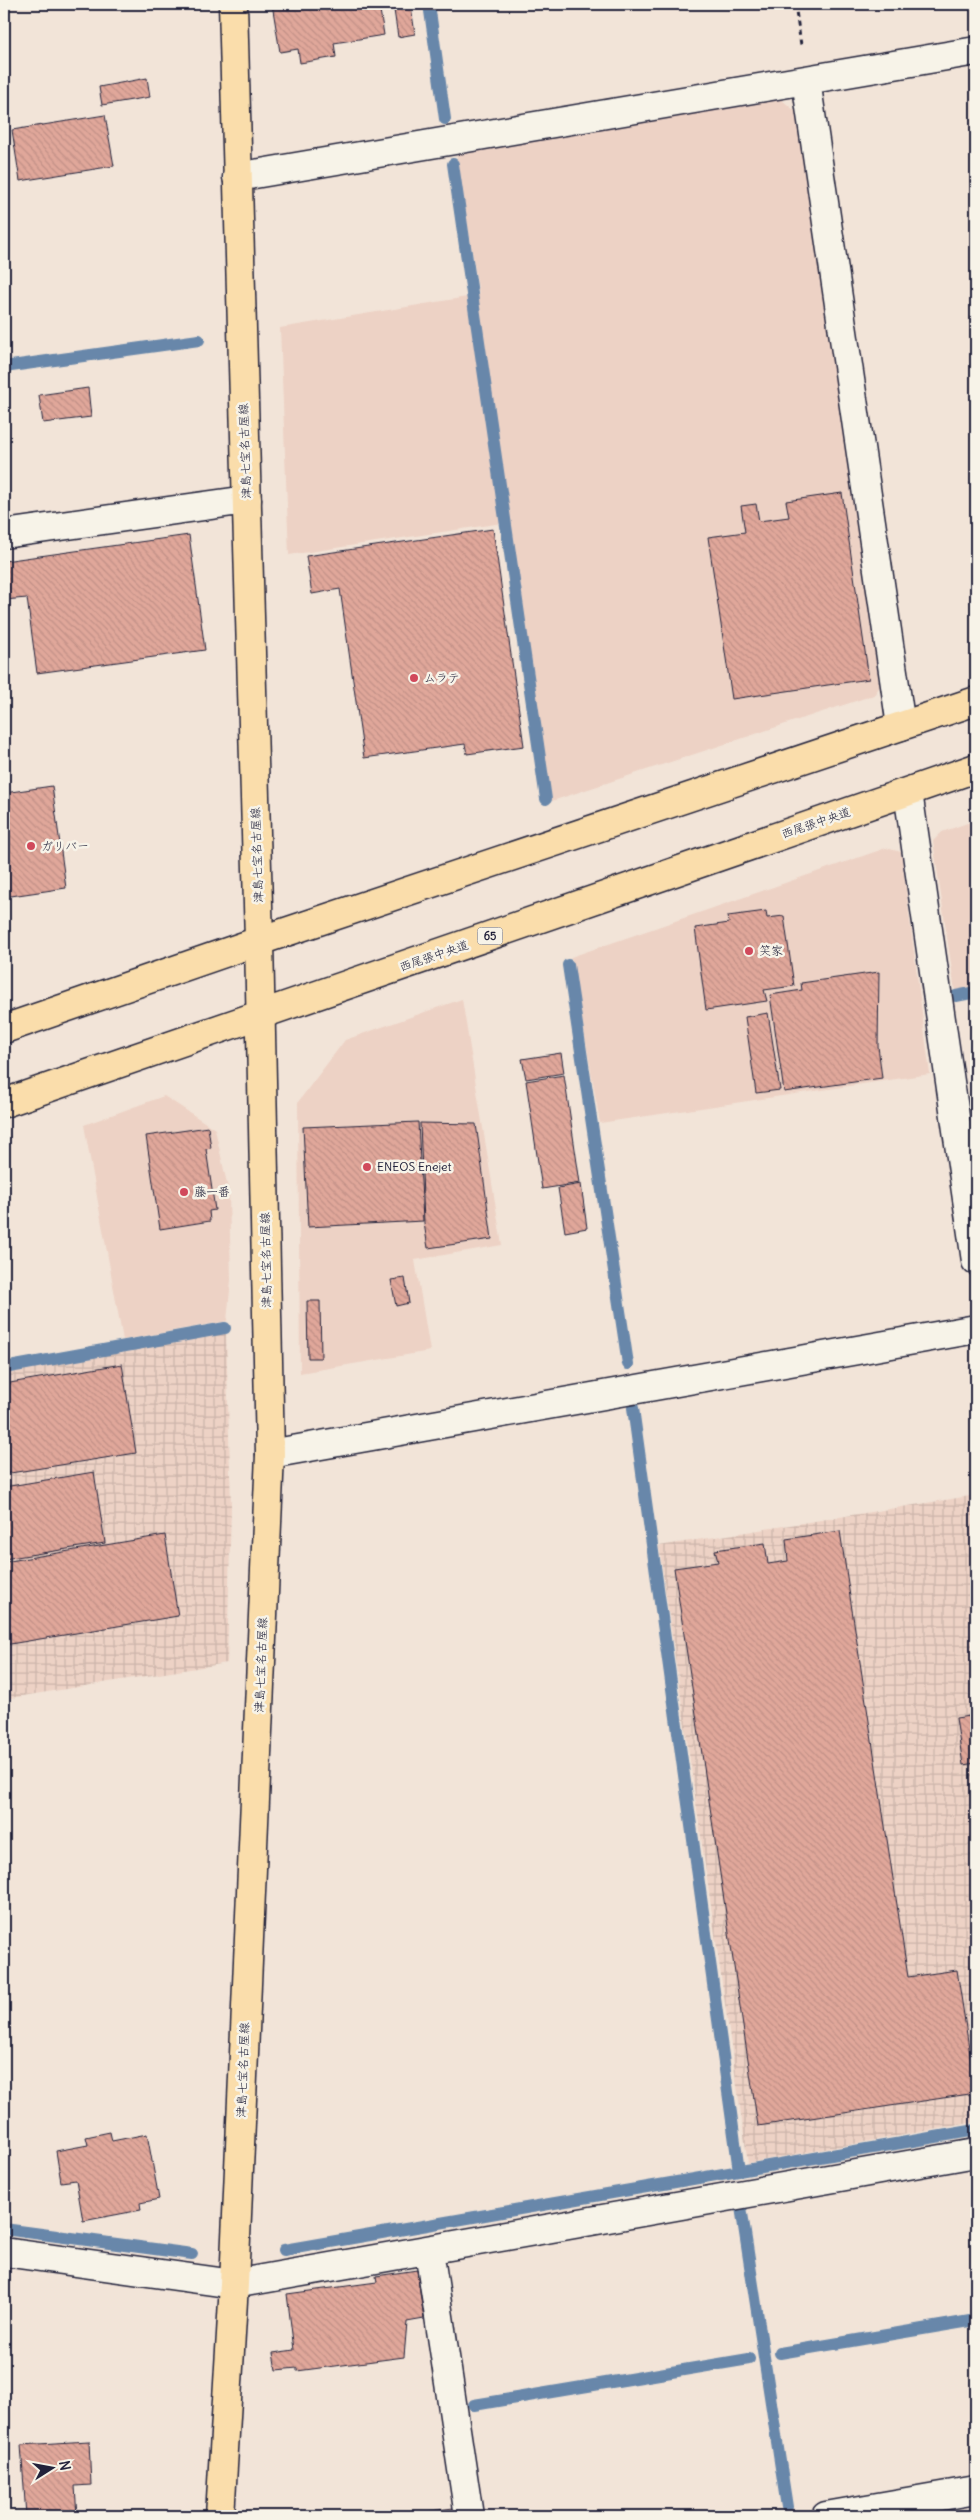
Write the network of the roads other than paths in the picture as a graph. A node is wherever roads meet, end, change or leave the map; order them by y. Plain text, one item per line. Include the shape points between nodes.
1 (233, 4) edge
2 (976, 51) edge
3 (806, 80) junction
4 (238, 177) junction
5 (247, 500) junction
6 (4, 534) edge
7 (976, 701) edge
8 (901, 726) junction
9 (976, 768) edge
10 (908, 792) junction
11 (259, 940) junction
12 (261, 1016) junction
13 (4, 1029) edge
14 (4, 1103) edge
15 (976, 1261) edge
16 (976, 1329) edge
17 (270, 1454) junction
18 (976, 2153) edge
19 (429, 2250) junction
20 (4, 2252) edge
21 (234, 2284) junction
22 (976, 2490) edge
23 (220, 2516) edge
24 (469, 2516) edge
25 (826, 2516) edge

1 - 4 main road, 津島七宝名古屋線
2 - 3 street
3 - 4 street
3 - 8 street
4 - 5 main road, 津島七宝名古屋線
5 - 6 street
5 - 11 main road, 津島七宝名古屋線
7 - 8 main road
8 - 11 main road
9 - 10 main road, 西尾張中央道 / 65
10 - 12 main road, 西尾張中央道 / 65
10 - 15 street
11 - 12 main road, 津島七宝名古屋線
11 - 13 main road
12 - 14 main road, 西尾張中央道 / 65
12 - 17 main road, 津島七宝名古屋線
16 - 17 street
17 - 21 main road, 津島七宝名古屋線
18 - 19 street
19 - 21 street
19 - 24 street
20 - 21 street
21 - 23 main road, 津島七宝名古屋線
22 - 25 street

